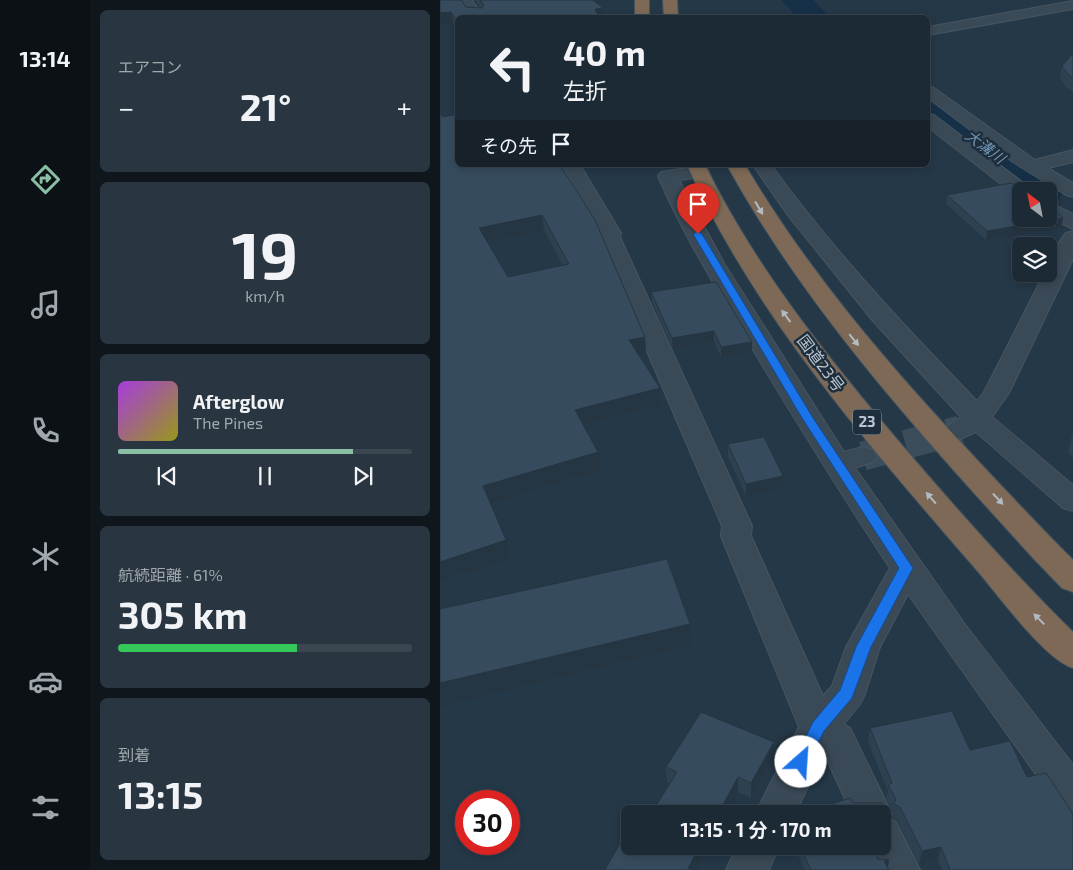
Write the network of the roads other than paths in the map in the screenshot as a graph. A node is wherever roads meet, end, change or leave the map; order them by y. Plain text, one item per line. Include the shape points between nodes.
1 (466, 0) edge
2 (642, 0) edge
3 (670, 0) edge
4 (1065, 3) edge
5 (475, 15) edge
6 (642, 15) edge
7 (671, 15) edge
8 (930, 31) edge
9 (930, 91) edge
10 (930, 121) edge
11 (1073, 156) edge
12 (1032, 166) junction
13 (571, 167) edge
14 (737, 167) edge
15 (763, 167) edge
16 (698, 168) edge
17 (1012, 183) edge
18 (1073, 191) edge
19 (1058, 214) edge
20 (1073, 223) edge
21 (1073, 237) edge
22 (969, 424) junction
23 (1073, 501) edge
24 (906, 568) junction
25 (1073, 580) edge
26 (1073, 654) edge
27 (818, 727) junction
28 (1073, 794) edge
29 (779, 805) edge
30 (868, 805) edge
31 (891, 854) edge
32 (754, 855) edge
33 (747, 870) edge
34 (899, 870) edge

1 - 5 street
2 - 6 highway
3 - 7 highway
4 - 8 street
9 - 12 street
10 - 17 street
11 - 12 street
12 - 18 street
13 - 27 street via 611,233 609,237 737,526 736,536
14 -> 25 highway via 792,258 853,340
15 - 22 street via 794,210
16 - 24 street via 668,176 715,266 850,460
26 -> 16 highway, 国道23号 / 23 via 929,496 820,364 717,210
19 - 20 street
21 - 22 street via 996,392
22 - 23 street
24 - 27 street via 864,647 847,694
24 - 28 street
27 - 29 street
27 - 30 street via 837,739
31 - 34 street
32 - 33 street

